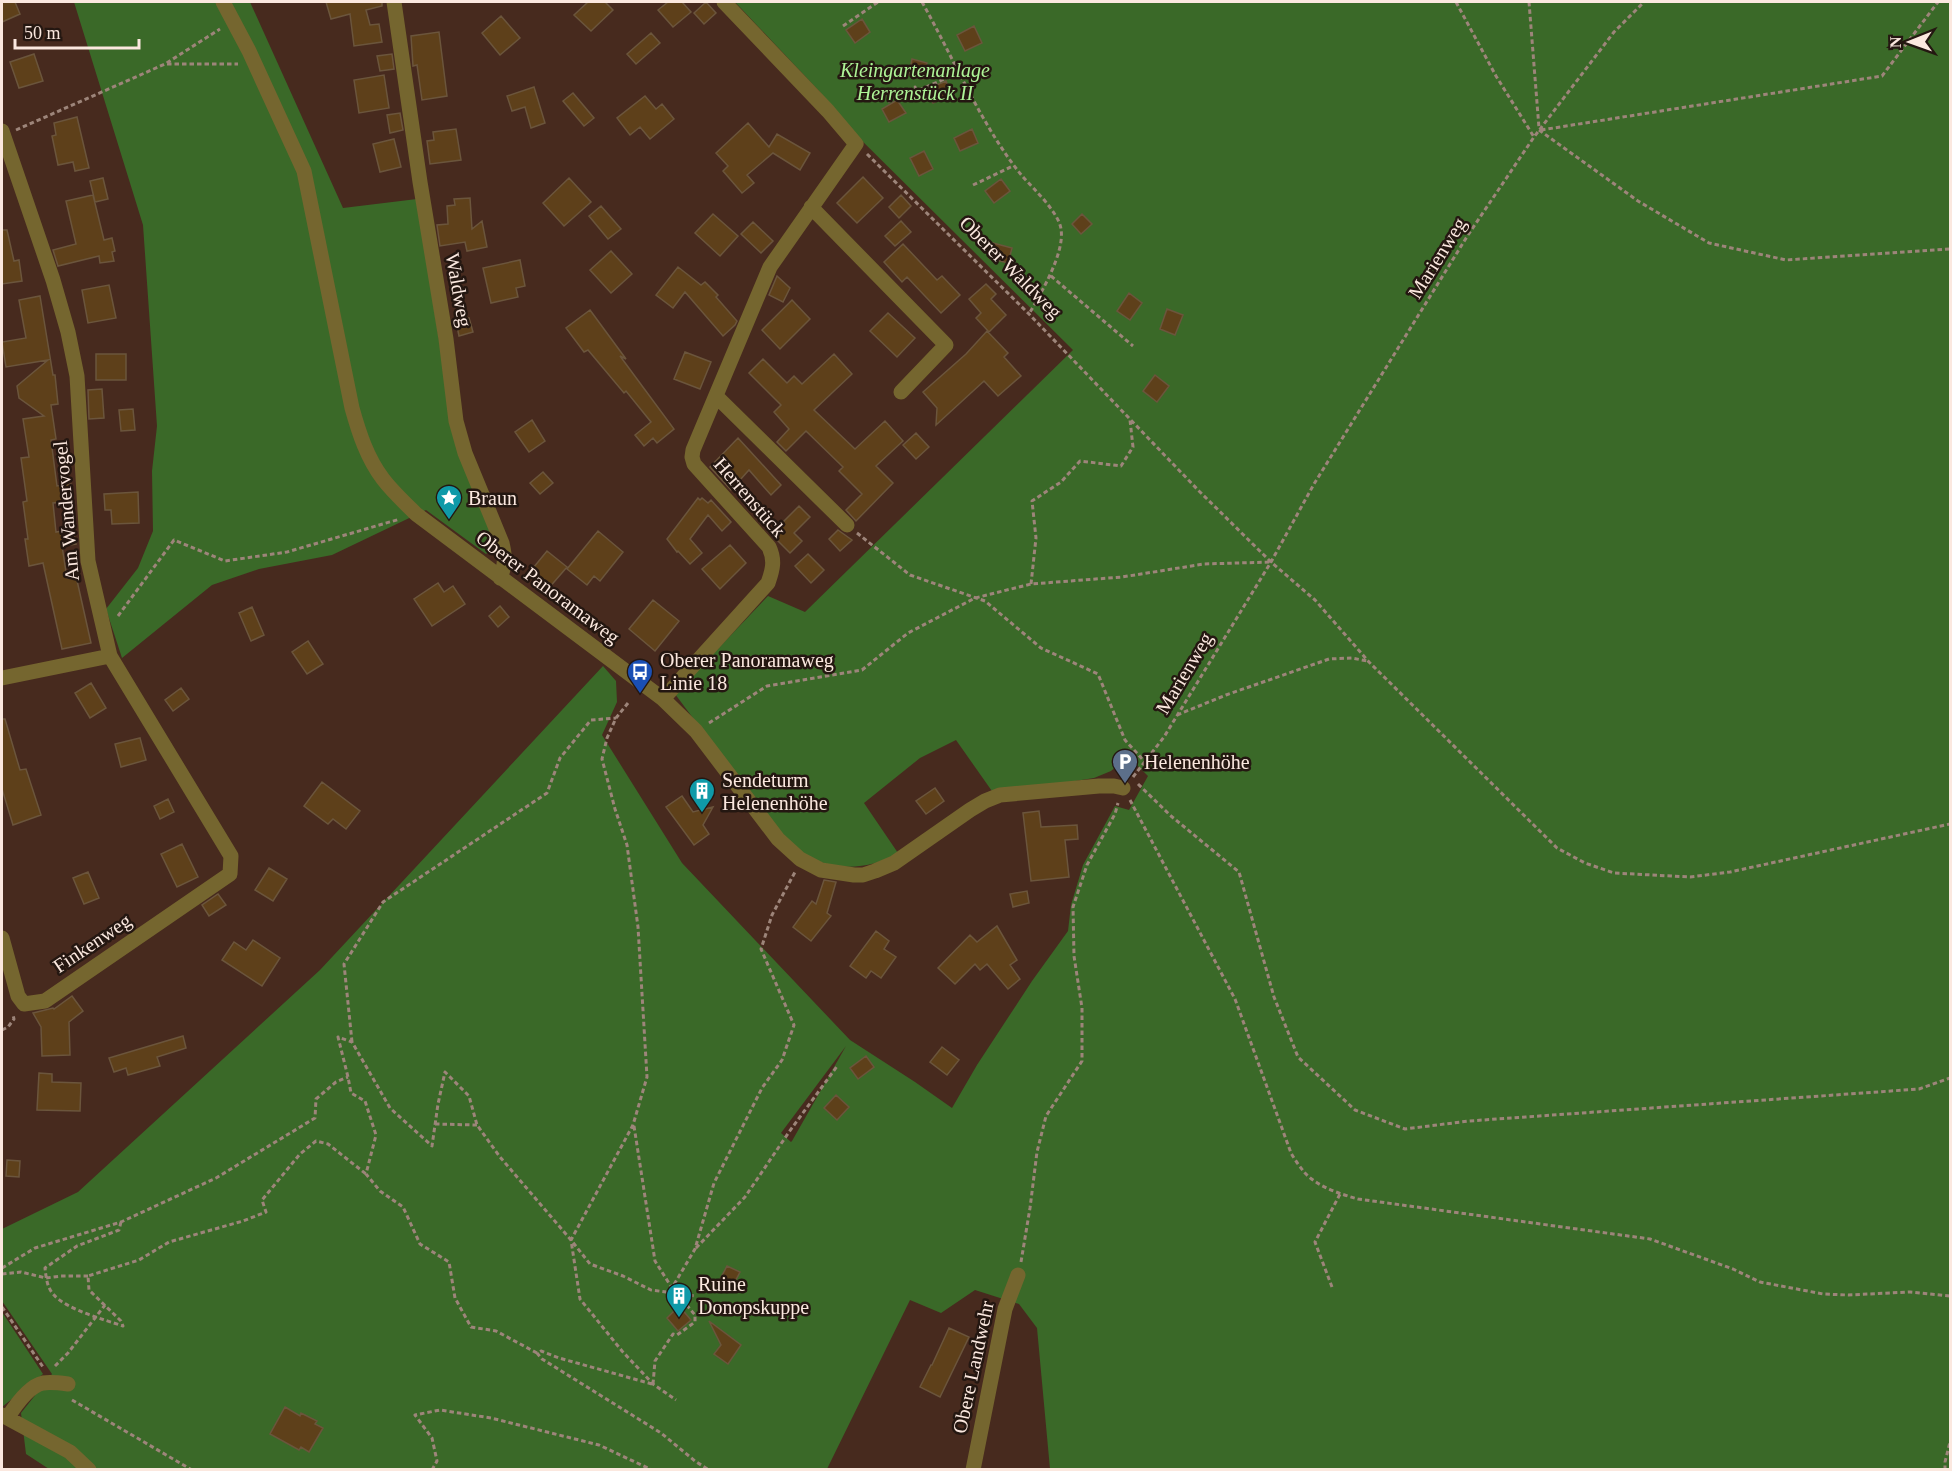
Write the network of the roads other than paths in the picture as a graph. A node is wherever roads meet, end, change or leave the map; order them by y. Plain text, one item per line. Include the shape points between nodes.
1 (224, 2) edge
2 (394, 2) edge
3 (724, 2) edge
4 (2, 134) edge
5 (811, 207) junction
6 (901, 392) dead end
7 (716, 396) junction
8 (846, 525) road end
9 (500, 578) junction
10 (110, 656) junction
11 (2, 678) edge
12 (663, 699) junction
13 (1128, 783) road end
14 (232, 864) joint
15 (2, 938) edge
16 (1018, 1275) road end
17 (53, 1381) road end
18 (5, 1416) edge
19 (89, 1470) edge
20 (973, 1470) edge

1 - 9 street, Oberer Panoramaweg via 304,171 352,408 369,456 383,479 416,514
2 - 9 street, Waldweg via 456,421 502,543 505,567
3 - 5 street, Herrenstück via 856,144
4 - 10 street, Am Wandervogel via 68,332 77,376 88,561
5 - 6 street via 946,345
5 - 7 street, Herrenstück via 770,267
7 - 8 street
7 - 12 street, Herrenstück via 693,450 694,465 769,547 773,569 768,583
9 - 12 street, Oberer Panoramaweg
10 - 11 street
10 - 14 street, Am Wandervogel via 231,856
12 - 13 street, Oberer Panoramaweg via 696,730 778,839 800,859 821,870 863,875 894,863 970,810 1000,795
14 - 15 street, Finkenweg via 230,874 45,1000 24,1004 18,996
16 - 20 street, Obere Landwehr via 1005,1309
17 - 18 street via 37,1385
18 - 19 street via 70,1452

